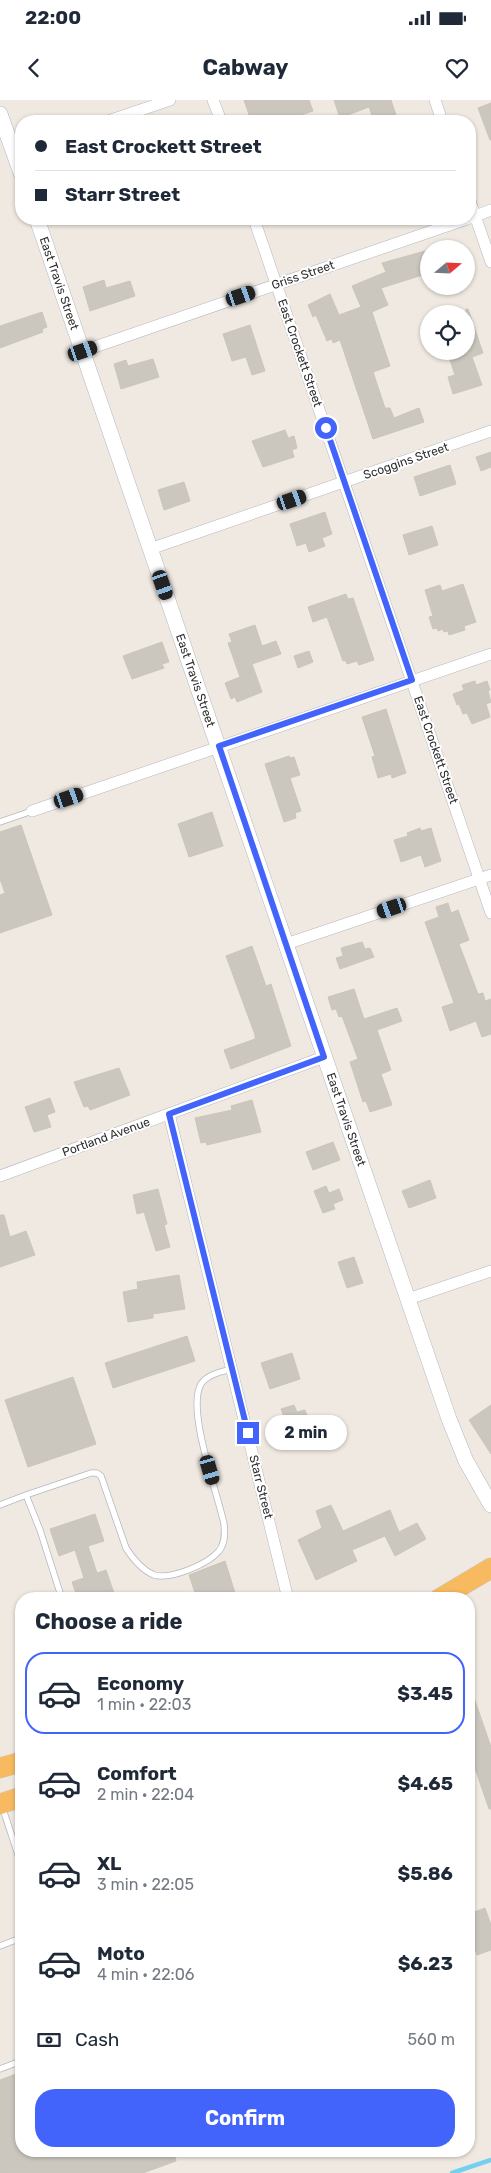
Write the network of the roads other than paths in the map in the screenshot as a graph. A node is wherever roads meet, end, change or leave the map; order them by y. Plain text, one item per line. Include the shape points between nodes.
1 (170, 100) edge
2 (213, 100) edge
3 (435, 100) edge
4 (0, 114) edge
5 (126, 115) edge
6 (218, 115) edge
7 (440, 115) edge
8 (15, 146) edge
9 (491, 210) edge
10 (476, 216) edge
11 (39, 225) edge
12 (256, 225) edge
13 (450, 225) edge
14 (474, 225) edge
15 (491, 262) edge
16 (276, 284) junction
17 (83, 351) junction
18 (491, 431) edge
19 (344, 482) junction
20 (150, 549) junction
21 (491, 654) edge
22 (412, 680) junction
23 (219, 746) junction
24 (32, 810) joint
25 (0, 822) edge
26 (491, 875) edge
27 (479, 879) junction
28 (491, 913) edge
29 (286, 944) junction
30 (324, 1057) junction
31 (169, 1114) junction
32 (0, 1176) edge
33 (491, 1270) edge
34 (408, 1299) junction
35 (232, 1369) junction
36 (26, 1495) junction
37 (0, 1505) edge
38 (491, 1505) edge
39 (491, 1568) edge
40 (60, 1592) edge
41 (286, 1592) edge
42 (451, 1592) edge
43 (15, 1759) edge
44 (0, 1768) edge
45 (15, 1800) edge
46 (1, 1804) edge
47 (15, 1846) edge
48 (15, 1940) edge
49 (0, 1946) edge
50 (15, 2063) edge
51 (0, 2069) edge

1 - 5 street
2 - 6 street
3 - 7 street
4 - 8 street
9 - 10 street, Griss Street
11 - 17 street, East Travis Street
12 - 16 street, East Crockett Street
13 - 16 street, Griss Street
14 - 15 street
16 - 17 street, Griss Street
16 - 19 street, East Crockett Street
17 - 20 street, East Travis Street
18 - 19 street, Scoggins Street
19 - 20 street, Scoggins Street
19 - 22 street, East Crockett Street
20 - 23 street, East Travis Street
21 - 22 street
22 - 23 street
22 - 27 street, East Crockett Street
23 - 24 street
23 - 29 street, East Travis Street
24 - 25 lane
26 - 27 street
27 - 28 street, East Crockett Street
27 - 29 street
29 - 30 street, East Travis Street
30 - 31 street, Portland Avenue
30 - 34 street, East Travis Street
31 - 32 street, Portland Avenue
31 - 35 street, Starr Street
33 - 34 street
34 - 38 street, East Travis Street via 457,1440
35 - 36 lane via 207,1378 198,1393 201,1434 225,1535 218,1552 202,1563 164,1576 155,1575 138,1564 126,1548 101,1476 97,1473
35 - 41 street, Starr Street
36 - 37 lane
36 - 40 lane
39 - 42 highway
43 - 44 highway
45 - 46 highway
46 - 47 lane
48 - 49 lane
50 - 51 lane

